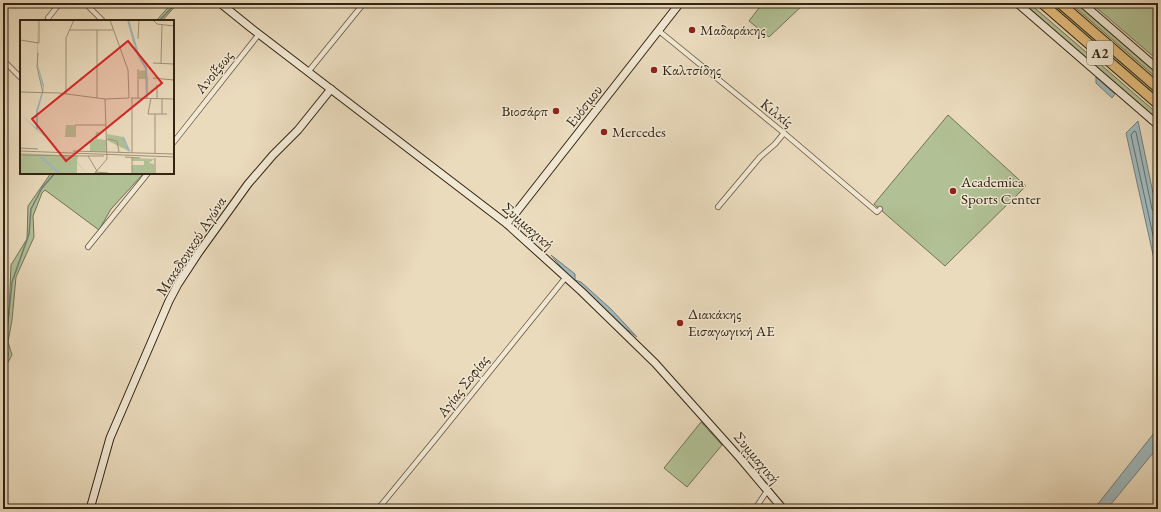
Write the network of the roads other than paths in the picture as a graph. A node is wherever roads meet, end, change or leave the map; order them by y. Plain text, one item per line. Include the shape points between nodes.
1 (60, 3) edge
2 (85, 3) edge
3 (220, 3) edge
4 (364, 3) edge
5 (680, 3) edge
6 (1016, 3) edge
7 (1042, 3) edge
8 (1060, 3) edge
9 (1082, 3) edge
10 (48, 18) dead end
11 (102, 20) edge
12 (658, 31) junction
13 (259, 34) junction
14 (3, 60) edge
15 (1158, 69) edge
16 (308, 72) junction
17 (20, 77) edge
18 (1158, 88) edge
19 (331, 89) junction
20 (1158, 104) edge
21 (1158, 125) edge
22 (784, 133) junction
23 (174, 142) edge
24 (147, 174) edge
25 (718, 207) dead end
26 (880, 210) dead end
27 (507, 224) junction
28 (88, 247) dead end
29 (566, 277) junction
30 (768, 491) junction
31 (90, 509) edge
32 (378, 509) edge
33 (756, 509) edge
34 (783, 509) edge

1 - 10 street
2 - 11 street
3 - 13 main road, Συμμαχική
4 - 16 street
5 - 12 main road, Ευόσμου
6 - 21 main road
7 - 20 highway, Α2
8 - 18 highway, Α2
9 - 15 main road
12 - 22 street, Κιλκίς
12 - 27 main road, Ευόσμου
13 - 16 main road, Συμμαχική
13 - 23 street, Ανοίξεως
14 - 17 street
16 - 19 main road, Συμμαχική
19 - 27 main road, Συμμαχική
19 - 31 main road, Μακεδονικού Αγώνα via 298,130 248,184 178,284 110,438
22 - 25 street
22 - 26 street, Κιλκίς via 877,212
24 - 28 street
27 - 29 main road, Συμμαχική
29 - 30 main road, Συμμαχική via 655,363
29 - 32 street, Αγίας Σοφίας
30 - 33 street
30 - 34 main road, Συμμαχική

